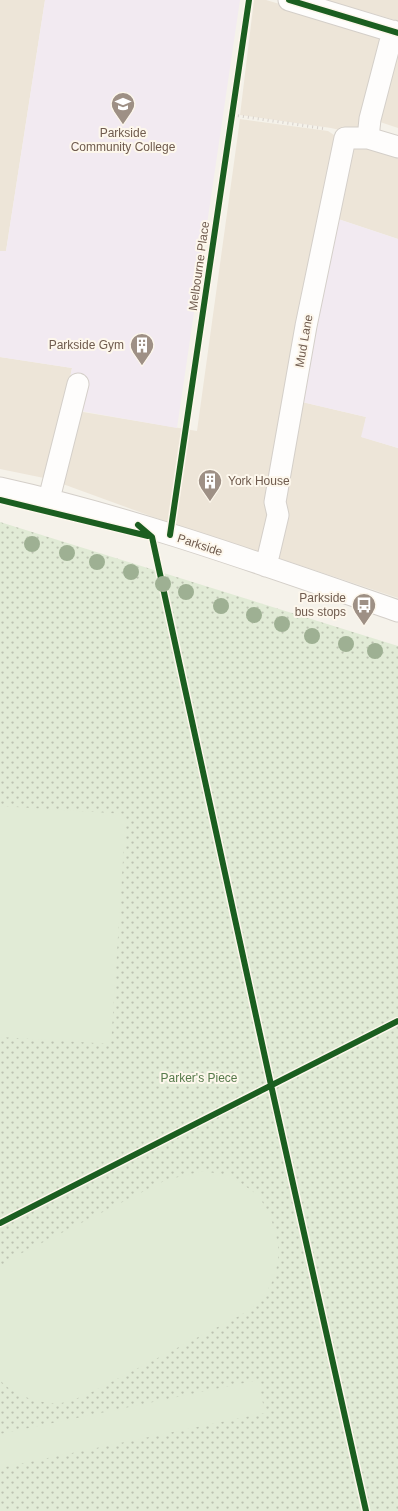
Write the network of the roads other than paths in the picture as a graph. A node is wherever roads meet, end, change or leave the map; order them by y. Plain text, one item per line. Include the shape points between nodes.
1 (289, 0) edge
2 (396, 32) edge
3 (368, 138) junction
4 (398, 147) edge
5 (78, 384) dead end
6 (0, 488) edge
7 (49, 499) junction
8 (266, 566) junction
9 (398, 611) edge

1 - 2 street
2 - 3 street via 370,119
3 - 4 street
3 - 8 street, Mud Lane via 344,138 306,326 275,502 278,514
5 - 7 street
6 - 7 street, Parkside
7 - 8 street, Parkside
8 - 9 street, Parkside

